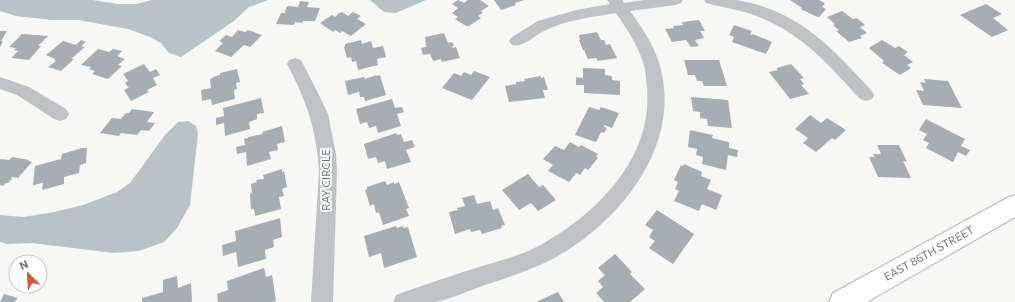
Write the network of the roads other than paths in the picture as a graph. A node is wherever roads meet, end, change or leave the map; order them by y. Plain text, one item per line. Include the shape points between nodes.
1 (676, 0) edge
2 (711, 0) edge
3 (617, 4) edge
4 (517, 41) dead end
5 (295, 64) dead end
6 (0, 83) edge
7 (866, 95) dead end
8 (60, 114) dead end
9 (1015, 205) edge
10 (322, 302) edge
11 (404, 302) edge
12 (842, 302) edge

1 - 3 street
2 - 7 street via 753,9 793,27 822,48
3 - 4 street via 552,21
3 - 11 street via 645,44 657,87 653,129 635,173 606,208 573,236 550,250 525,262
5 - 10 street, RAY CIRCLE via 316,104 328,149
6 - 8 street via 23,91
9 - 12 street, EAST 86TH STREET

